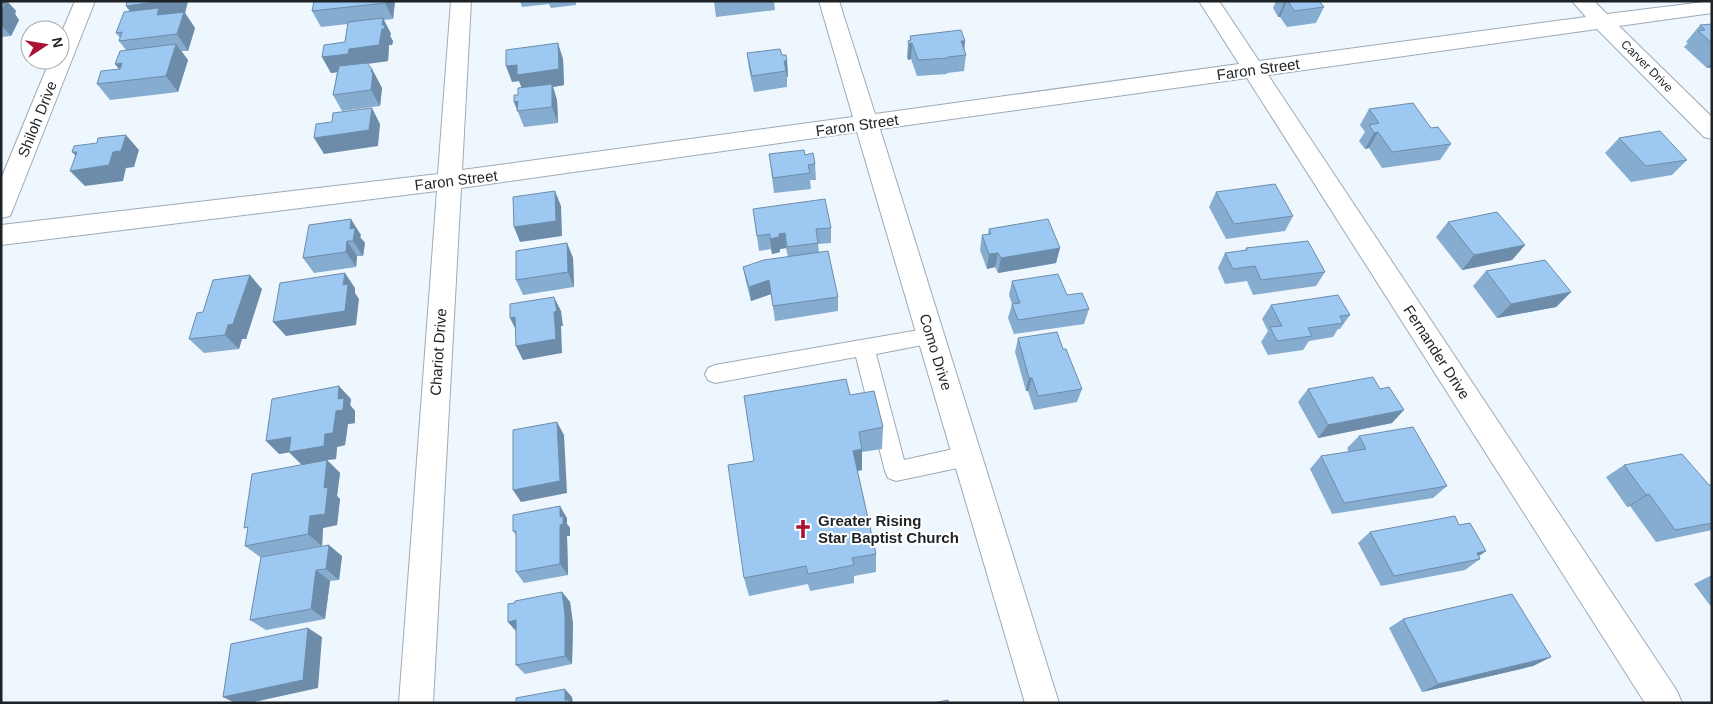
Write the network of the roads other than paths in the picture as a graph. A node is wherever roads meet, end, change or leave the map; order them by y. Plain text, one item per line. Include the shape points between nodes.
1 (85, 1) edge
2 (461, 1) edge
3 (829, 1) edge
4 (1209, 1) edge
5 (1582, 1) edge
6 (1712, 6) edge
7 (1602, 21) junction
8 (1253, 69) junction
9 (866, 123) junction
10 (1712, 131) edge
11 (449, 181) junction
12 (1, 209) edge
13 (1, 235) edge
14 (931, 336) junction
15 (864, 348) junction
16 (715, 374) dead end
17 (967, 456) junction
18 (416, 703) edge
19 (1042, 703) edge
20 (1665, 703) edge

1 - 12 street, Shiloh Drive
2 - 11 street, Chariot Drive
3 - 9 street, Como Drive
4 - 8 street, Fernander Drive
5 - 7 street, Carver Drive
6 - 7 street, Faron Street
7 - 8 street, Faron Street
7 - 10 street, Carver Drive
8 - 9 street, Faron Street
8 - 20 street, Fernander Drive
9 - 11 street, Faron Street
9 - 14 street, Como Drive
11 - 13 street, Faron Street
11 - 18 street, Chariot Drive
14 - 15 lane
14 - 17 street, Como Drive
15 - 16 lane
15 - 17 lane via 896,471
17 - 19 street, Como Drive

